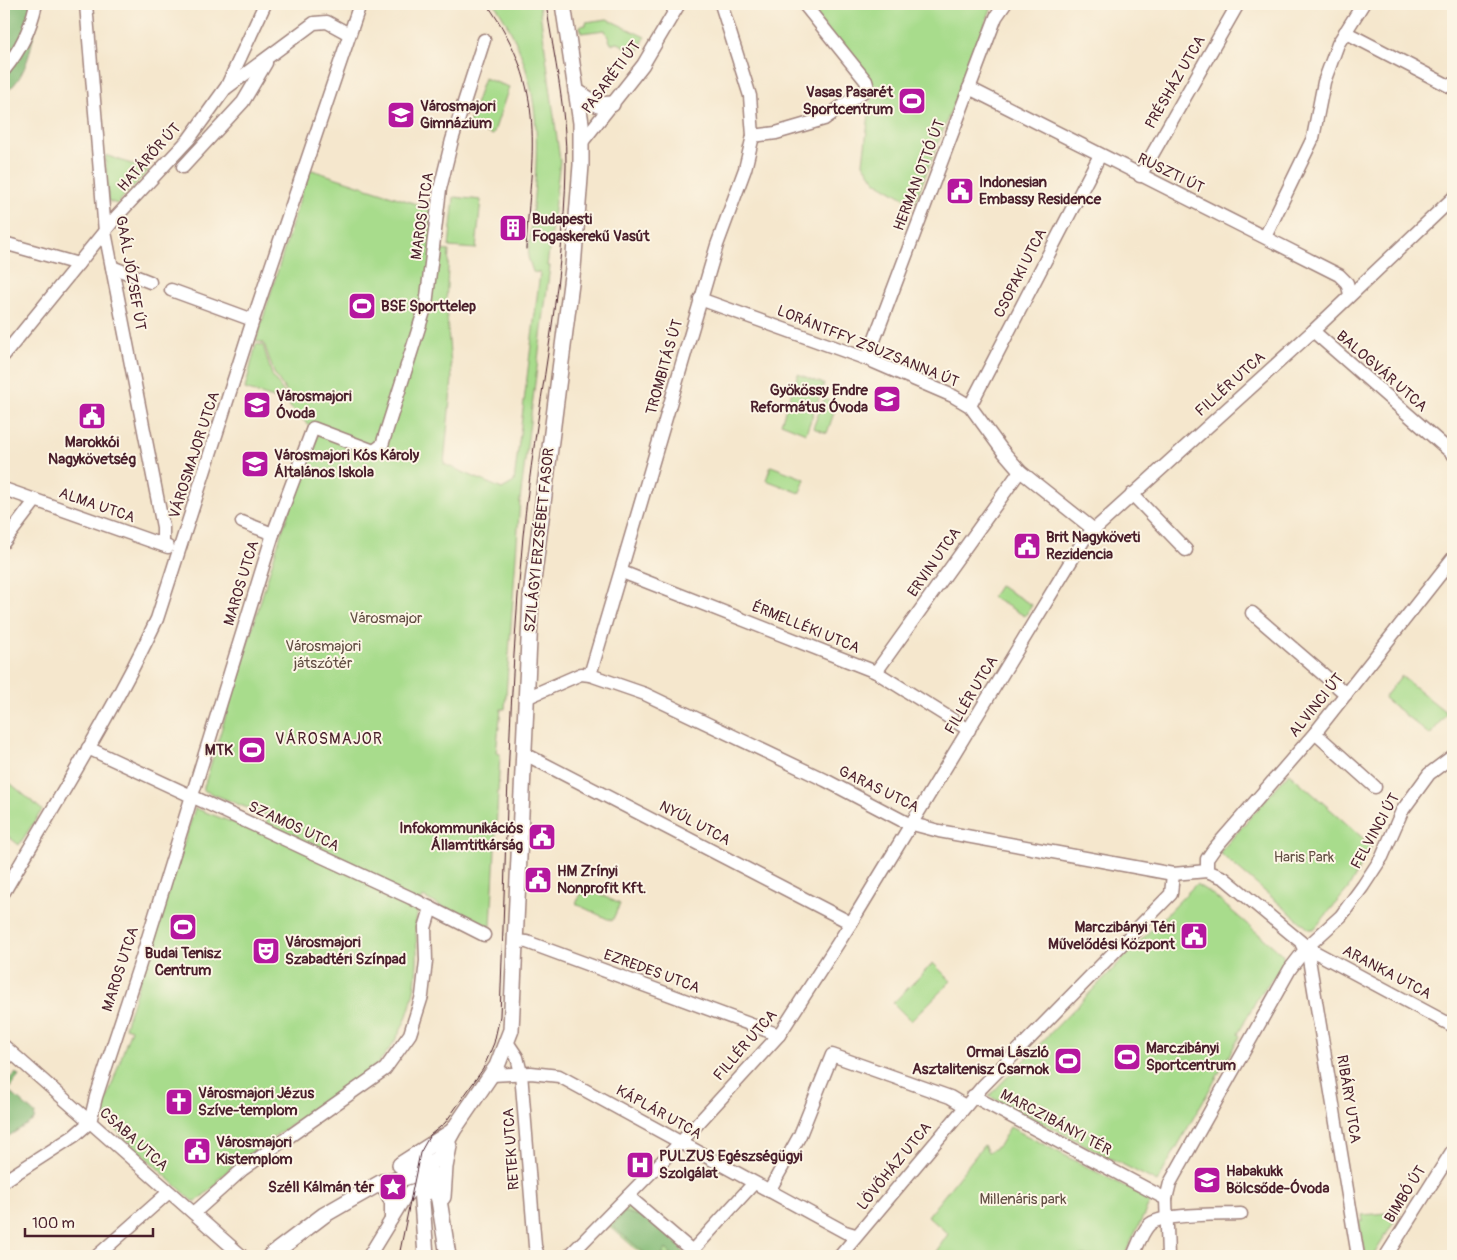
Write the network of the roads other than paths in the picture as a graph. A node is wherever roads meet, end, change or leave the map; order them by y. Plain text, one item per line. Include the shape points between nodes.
1 (36, 4) edge
2 (86, 4) edge
3 (264, 4) edge
4 (360, 4) edge
5 (563, 4) edge
6 (679, 4) edge
7 (721, 4) edge
8 (804, 4) edge
9 (1005, 4) edge
10 (1238, 4) edge
11 (1363, 4) edge
12 (1345, 32) junction
13 (349, 34) junction
14 (484, 40) dead end
15 (268, 59) junction
16 (4, 70) edge
17 (969, 88) junction
18 (1453, 88) edge
19 (226, 89) junction
20 (576, 91) junction
21 (612, 104) junction
22 (753, 136) junction
23 (582, 142) junction
24 (1100, 155) junction
25 (184, 167) dead end
26 (1140, 176) junction
27 (1452, 200) edge
28 (105, 232) junction
29 (1265, 237) junction
30 (4, 243) edge
31 (78, 264) junction
32 (112, 267) junction
33 (150, 282) dead end
34 (171, 290) dead end
35 (1350, 294) junction
36 (700, 299) junction
37 (253, 320) junction
38 (1313, 331) junction
39 (4, 355) edge
40 (867, 359) junction
41 (970, 406) junction
42 (1453, 454) edge
43 (1020, 471) junction
44 (4, 489) edge
45 (1132, 494) junction
46 (35, 501) junction
47 (242, 522) dead end
48 (1093, 529) junction
49 (273, 534) junction
50 (4, 542) edge
51 (163, 544) junction
52 (1186, 550) dead end
53 (180, 551) junction
54 (1453, 558) edge
55 (622, 572) junction
56 (1252, 613) dead end
57 (876, 672) junction
58 (590, 675) junction
59 (1346, 694) junction
60 (526, 698) junction
61 (969, 730) junction
62 (1315, 733) junction
63 (88, 748) junction
64 (523, 753) junction
65 (1453, 756) edge
66 (1375, 787) dead end
67 (192, 796) junction
68 (912, 824) junction
69 (1207, 871) junction
70 (1174, 874) junction
71 (4, 892) edge
72 (431, 908) junction
73 (851, 923) junction
74 (484, 935) dead end
75 (514, 941) junction
76 (1307, 947) junction
77 (1453, 1026) edge
78 (779, 1035) junction
79 (507, 1042) junction
80 (4, 1046) edge
81 (521, 1073) junction
82 (492, 1075) junction
83 (969, 1101) junction
84 (90, 1122) junction
85 (450, 1133) junction
86 (680, 1142) junction
87 (1453, 1150) edge
88 (425, 1168) junction
89 (402, 1172) junction
90 (4, 1181) edge
91 (382, 1182) junction
92 (754, 1183) junction
93 (421, 1188) junction
94 (769, 1191) junction
95 (169, 1192) junction
96 (628, 1196) junction
97 (1166, 1199) junction
98 (439, 1200) junction
99 (194, 1213) junction
100 (1241, 1214) dead end
101 (1166, 1218) junction
102 (391, 1220) junction
103 (855, 1235) junction
104 (446, 1236) junction
105 (695, 1254) edge
106 (97, 1256) edge
107 (242, 1256) edge
108 (270, 1256) edge
109 (369, 1256) edge
110 (426, 1256) edge
111 (448, 1256) edge
112 (538, 1256) edge
113 (569, 1256) edge
114 (840, 1256) edge
115 (1133, 1256) edge
116 (1168, 1256) edge
117 (1358, 1256) edge
118 (1386, 1256) edge

1 - 16 street via 24,43
2 - 28 street, GAÁL JÓZSEF ÚT
3 - 19 street
4 - 13 street, VÁROSMAJOR UTCA
5 - 20 main road, SZILÁGYI ERZSÉBET FASOR
6 - 21 street, PASARÉTI ÚT via 643,66
7 - 22 street, TROMBITÁS ÚT via 750,96
8 - 22 street via 866,81 868,88 824,119 785,131
9 - 17 street, HERMAN OTTÓ ÚT via 996,17
10 - 26 street, PRÉSHÁZ UTCA
11 - 12 street
12 - 18 street
12 - 29 street via 1324,82 1312,138
13 - 15 street, HATÁRŐR ÚT via 320,21
13 - 37 street, VÁROSMAJOR UTCA
14 - 49 street, MAROS UTCA via 440,189 426,305 382,445 374,450 313,428
15 - 19 street, HATÁRŐR ÚT
15 - 25 street, HATÁRŐR ÚT via 243,102
17 - 24 street, RUSZTI ÚT
17 - 40 street, HERMAN OTTÓ ÚT
19 - 28 street, HATÁRŐR ÚT via 189,139
20 - 21 main road via 598,105
20 - 23 main road, SZILÁGYI ERZSÉBET FASOR
21 - 23 street, PASARÉTI ÚT
22 - 36 street, TROMBITÁS ÚT via 745,170
23 - 60 main road, SZILÁGYI ERZSÉBET FASOR via 573,268 530,597
24 - 26 street, RUSZTI ÚT
24 - 41 street, CSOPAKI UTCA
26 - 29 street, RUSZTI ÚT
27 - 35 street, FILLÉR UTCA
28 - 31 street, HATÁRŐR ÚT
28 - 32 street, GAÁL JÓZSEF ÚT
29 - 35 street, RUSZTI ÚT via 1339,275
30 - 31 street
31 - 39 street, HATÁRŐR ÚT
32 - 33 street
32 - 51 street, GAÁL JÓZSEF ÚT via 163,527
34 - 37 street
35 - 38 street, FILLÉR UTCA
36 - 40 street, LORÁNTFFY ZSUZSANNA ÚT
36 - 55 street, TROMBITÁS ÚT
37 - 53 street, VÁROSMAJOR UTCA
38 - 42 street, BALOGVÁR UTCA
38 - 45 street, FILLÉR UTCA
40 - 41 street, LORÁNTFFY ZSUZSANNA ÚT
41 - 43 street, LORÁNTFFY ZSUZSANNA ÚT
43 - 48 street, LORÁNTFFY ZSUZSANNA ÚT
43 - 57 street, ERVIN UTCA
44 - 46 street, ALMA UTCA
45 - 48 street, FILLÉR UTCA
45 - 52 street
46 - 50 street
46 - 51 street, ALMA UTCA
47 - 49 street
48 - 61 street, FILLÉR UTCA
49 - 67 street, MAROS UTCA
51 - 53 street, ALMA UTCA
53 - 63 street, VÁROSMAJOR UTCA via 157,619
54 - 59 street, ALVINCI ÚT
55 - 57 street, ÉRMELLÉKI UTCA
55 - 58 street, TROMBITÁS ÚT
56 - 59 street
57 - 61 street, ÉRMELLÉKI UTCA
58 - 60 street via 581,674
58 - 68 street, GARAS UTCA via 645,694
59 - 62 street, ALVINCI ÚT
60 - 64 main road, SZILÁGYI ERZSÉBET FASOR
61 - 68 street, FILLÉR UTCA
62 - 66 street
62 - 69 street, ALVINCI ÚT via 1214,849 1207,858
63 - 67 street, SZAMOS UTCA
63 - 71 street, VÁROSMAJOR UTCA
64 - 73 street, NYÚL UTCA
64 - 75 main road, SZILÁGYI ERZSÉBET FASOR
65 - 76 street, FELVINCI ÚT via 1429,774 1402,811 1382,857 1341,916
67 - 72 street, SZAMOS UTCA
67 - 84 street, MAROS UTCA
68 - 70 street, GARAS UTCA
68 - 73 street, FILLÉR UTCA
69 - 70 street
69 - 76 street via 1287,937
70 - 83 street, MARCZIBÁNYI TÉR via 1171,894
72 - 74 street, SZAMOS UTCA
72 - 99 street via 425,928 422,996 410,1034 386,1069 243,1169
73 - 78 street, FILLÉR UTCA
75 - 78 street, EZREDES UTCA via 527,942
75 - 79 main road, SZILÁGYI ERZSÉBET FASOR via 511,1030
76 - 77 street, ARANKA UTCA
76 - 97 street via 1290,969 1250,1039 1170,1183
76 - 117 street, RIBÁRY UTCA
78 - 86 street, FILLÉR UTCA
79 - 81 street, RETEK UTCA
79 - 82 main road, SZILÁGYI ERZSÉBET FASOR
80 - 84 street, CSABA UTCA
81 - 82 street, KÁPLÁR UTCA
81 - 86 street, KÁPLÁR UTCA via 559,1076
81 - 112 street, RETEK UTCA
82 - 85 main road
83 - 94 street via 832,1055 800,1135
83 - 97 street, MARCZIBÁNYI TÉR
83 - 103 street, LÖVŐHÁZ UTCA via 863,1230
84 - 90 street
84 - 95 street, CSABA UTCA
85 - 88 main road via 438,1158
85 - 89 main road
85 - 104 main road via 443,1188
86 - 92 street, KÁPLÁR UTCA
86 - 96 street, FILLÉR UTCA
87 - 118 street, BIMBÓ ÚT
88 - 89 main road via 417,1164
88 - 93 main road
88 - 98 main road via 431,1173
89 - 91 main road via 389,1173
89 - 93 main road
91 - 102 street via 390,1203
91 - 108 main road via 324,1215
92 - 94 street, KÁPLÁR UTCA
92 - 105 street
93 - 98 street
93 - 102 street via 405,1197
93 - 110 main road
94 - 103 street, KÁPLÁR UTCA
95 - 99 street, CSABA UTCA
95 - 106 street
96 - 105 street
96 - 113 street, FILLÉR UTCA
97 - 101 street
98 - 104 main road
99 - 107 street, CSABA UTCA
100 - 101 street
101 - 115 street via 1148,1225
101 - 116 street
102 - 109 street
103 - 114 street, LÖVŐHÁZ UTCA
104 - 111 main road

